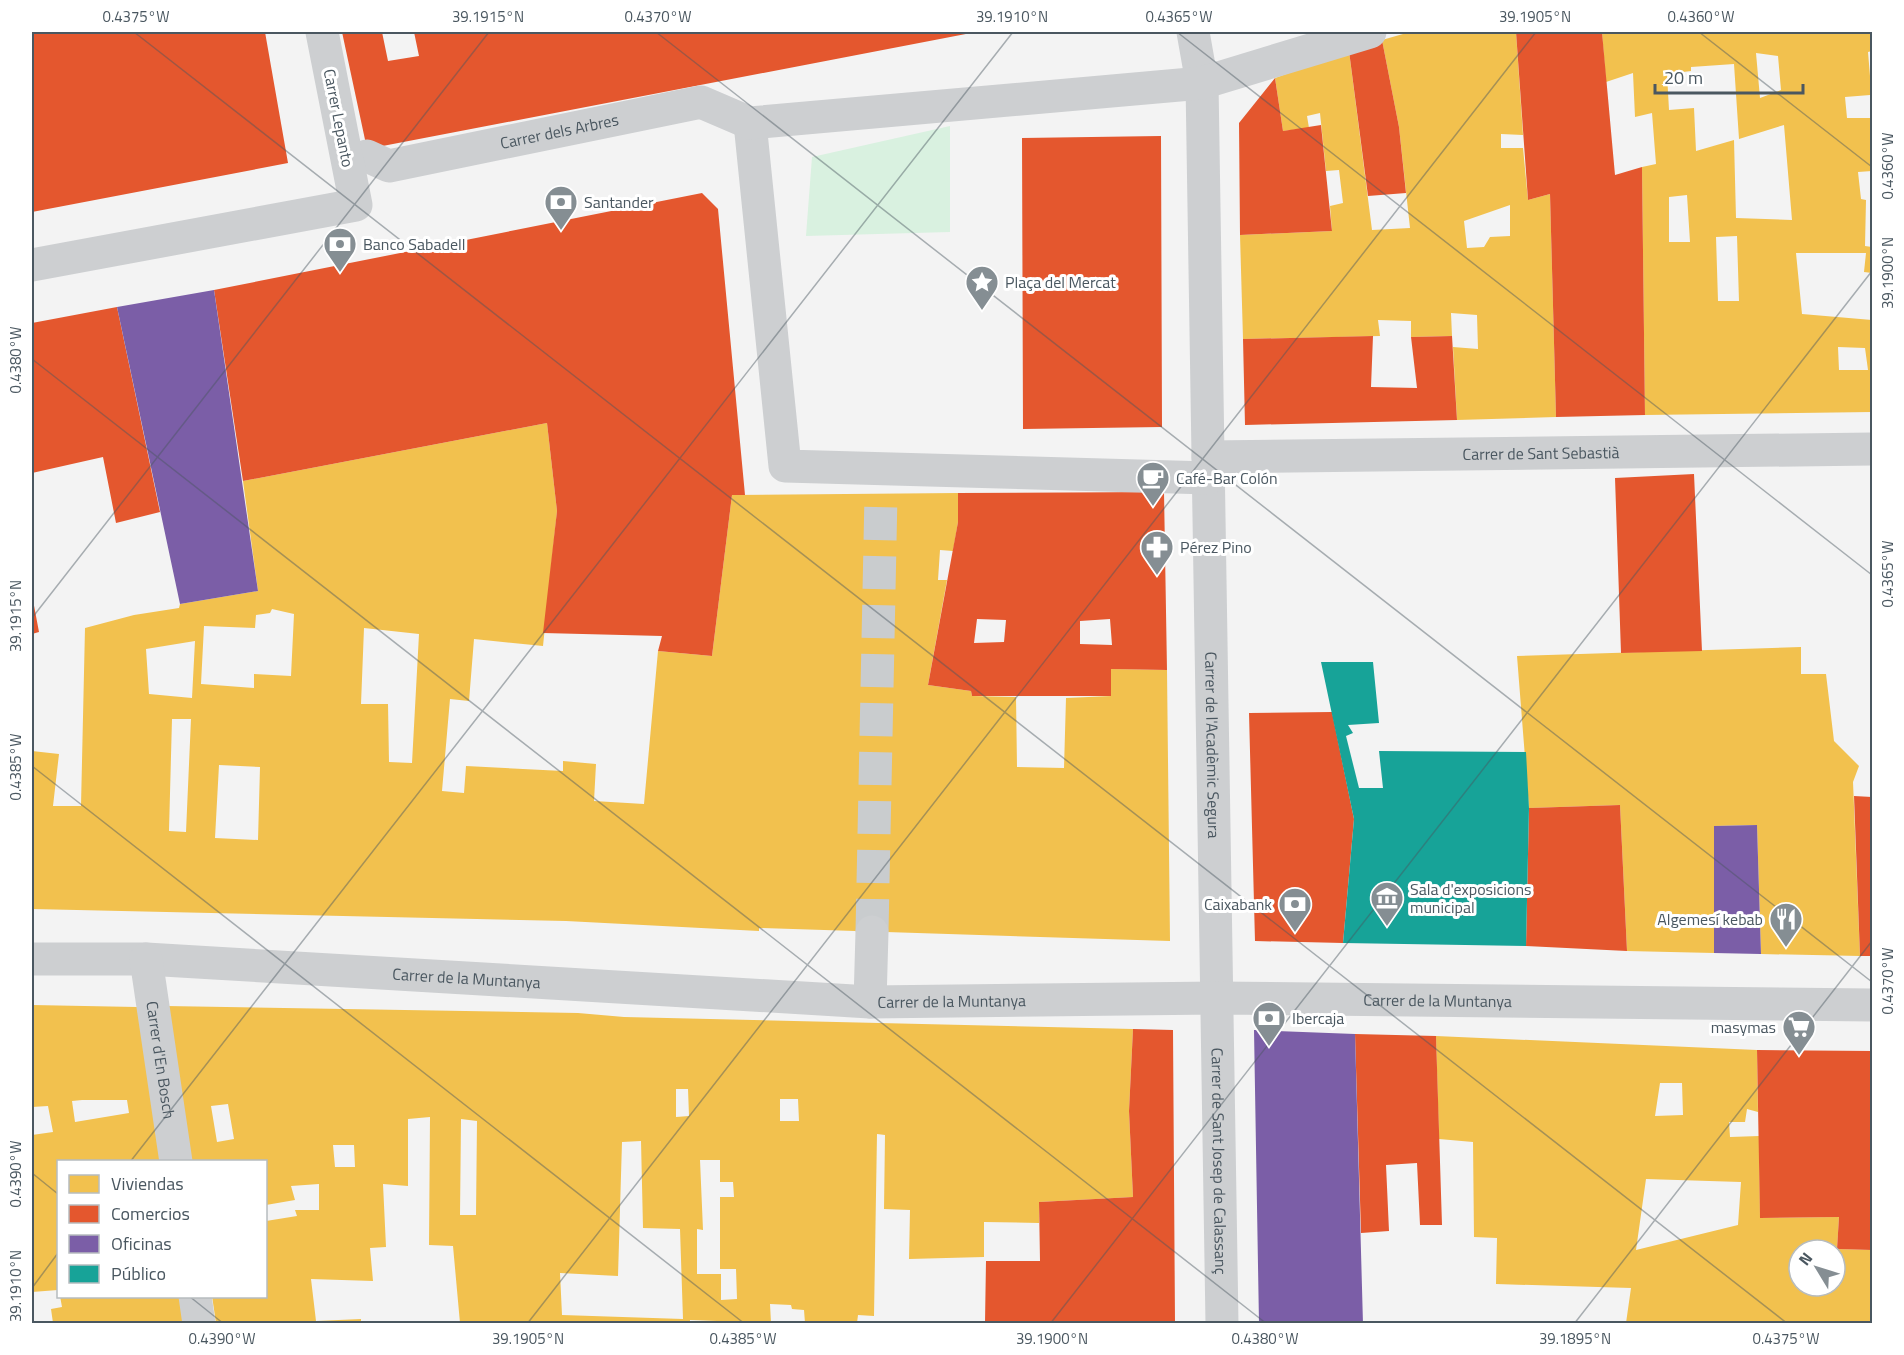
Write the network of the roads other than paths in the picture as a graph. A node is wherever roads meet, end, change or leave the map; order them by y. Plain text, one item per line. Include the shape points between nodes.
1 (322, 32) edge
2 (1192, 32) edge
3 (1370, 32) edge
4 (1202, 83) junction
5 (750, 123) junction
6 (367, 156) dead end
7 (32, 264) edge
8 (1872, 449) edge
9 (1209, 476) junction
10 (872, 932) tunnel mouth
11 (32, 959) edge
12 (146, 959) junction
13 (1217, 998) junction
14 (870, 1002) junction
15 (1872, 1005) edge
16 (176, 1160) edge
17 (195, 1298) edge
18 (200, 1323) edge
19 (1222, 1323) edge

1 - 7 street, Carrer Lepanto via 356,205
2 - 4 street
3 - 4 street
4 - 5 street
4 - 9 street
5 - 6 street, Carrer dels Arbres via 701,102 389,166
5 - 9 street via 785,466 881,481
8 - 9 street, Carrer de Sant Sebastià
9 - 13 street, Carrer de l'Acadèmic Segura
10 - 14 street
11 - 12 street, Carrer de la Muntanya
12 - 14 street, Carrer de la Muntanya
12 - 16 street, Carrer d'En Bosch
13 - 14 street, Carrer de la Muntanya
13 - 15 street, Carrer de la Muntanya
13 - 19 street, Carrer de Sant Josep de Calassanç
17 - 18 street

